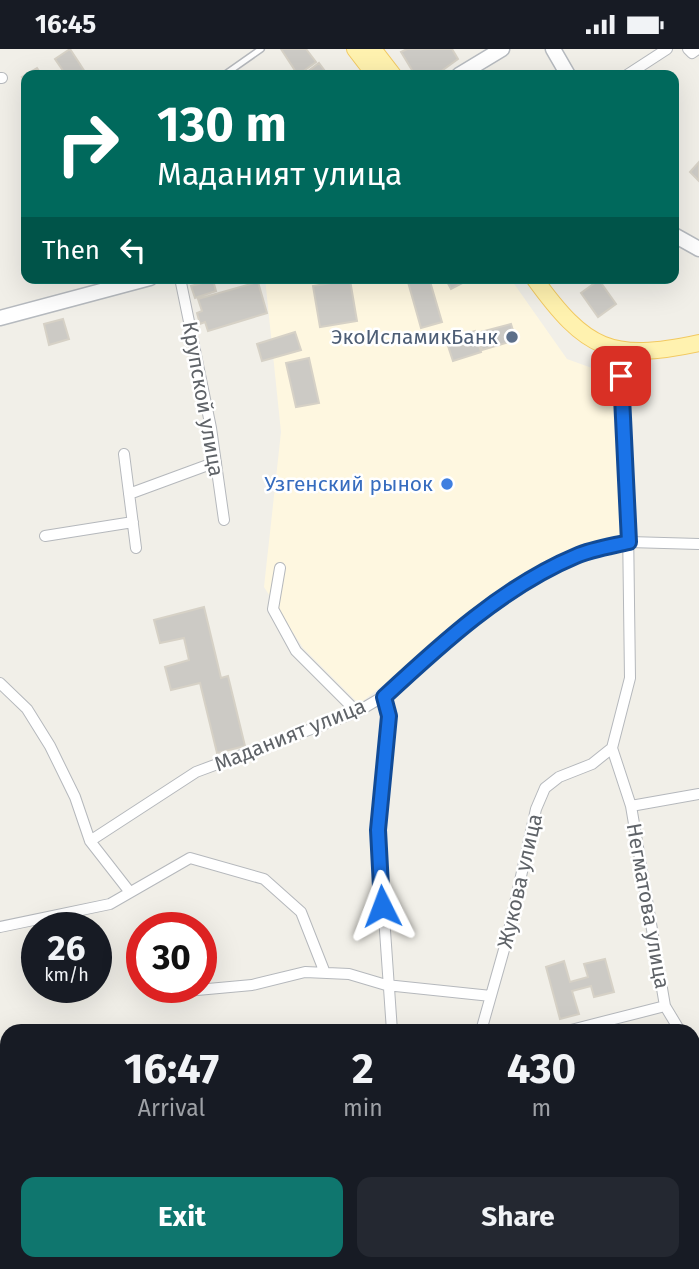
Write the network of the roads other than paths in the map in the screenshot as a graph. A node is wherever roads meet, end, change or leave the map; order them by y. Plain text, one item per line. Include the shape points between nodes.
1 (261, 49) edge
2 (355, 49) edge
3 (373, 49) edge
4 (502, 49) edge
5 (553, 49) edge
6 (667, 49) edge
7 (688, 49) edge
8 (698, 49) edge
9 (231, 70) edge
10 (371, 70) edge
11 (389, 70) edge
12 (467, 70) edge
13 (565, 70) edge
14 (635, 70) edge
15 (679, 238) edge
16 (699, 249) edge
17 (128, 284) edge
18 (181, 284) edge
19 (539, 284) edge
20 (0, 318) edge
21 (699, 343) edge
22 (620, 351) junction
23 (124, 454) dead end
24 (216, 462) junction
25 (129, 494) junction
26 (224, 520) dead end
27 (133, 522) junction
28 (45, 535) dead end
29 (629, 542) junction
30 (699, 544) edge
31 (136, 548) dead end
32 (280, 568) dead end
33 (0, 683) edge
34 (384, 697) junction
35 (357, 712) junction
36 (611, 748) junction
37 (699, 794) edge
38 (631, 806) junction
39 (90, 841) junction
40 (129, 891) junction
41 (0, 927) edge
42 (325, 973) junction
43 (386, 985) junction
44 (217, 988) edge
45 (491, 996) junction
46 (665, 1006) junction
47 (390, 1024) edge
48 (483, 1024) edge
49 (594, 1024) edge
50 (676, 1024) edge

1 - 9 lane
2 - 10 main road
3 - 11 main road
4 - 12 street
5 - 13 street
6 - 14 street
7 - 8 street via 692,53
15 - 16 street
17 - 20 street
18 - 24 street, Крупской улица
19 - 22 main road via 586,338
21 - 22 main road via 641,353
22 - 29 street
23 - 25 street
24 - 25 street
24 - 26 street, Крупской улица
25 - 27 street
27 - 28 street
27 - 31 street
29 - 30 street
29 - 34 street, Маданият улица via 578,555 526,582 436,650
29 - 36 street via 630,678
32 - 35 street via 273,609 296,651
33 - 39 street via 27,709 50,746
34 - 35 street, Маданият улица
34 - 43 street via 389,716 378,830
35 - 39 street, Маданият улица via 196,772
36 - 38 street, Негматова улица
36 - 45 street, Жукова улица via 592,764 545,788
37 - 38 street
38 - 46 street, Негматова улица
39 - 40 street
40 - 41 street via 110,904
40 - 42 street via 190,858 264,879 301,912
42 - 43 street via 349,974
42 - 44 street via 305,972
43 - 45 street
43 - 47 street
45 - 48 street, Жукова улица
46 - 49 street, Негматова улица
46 - 50 street

